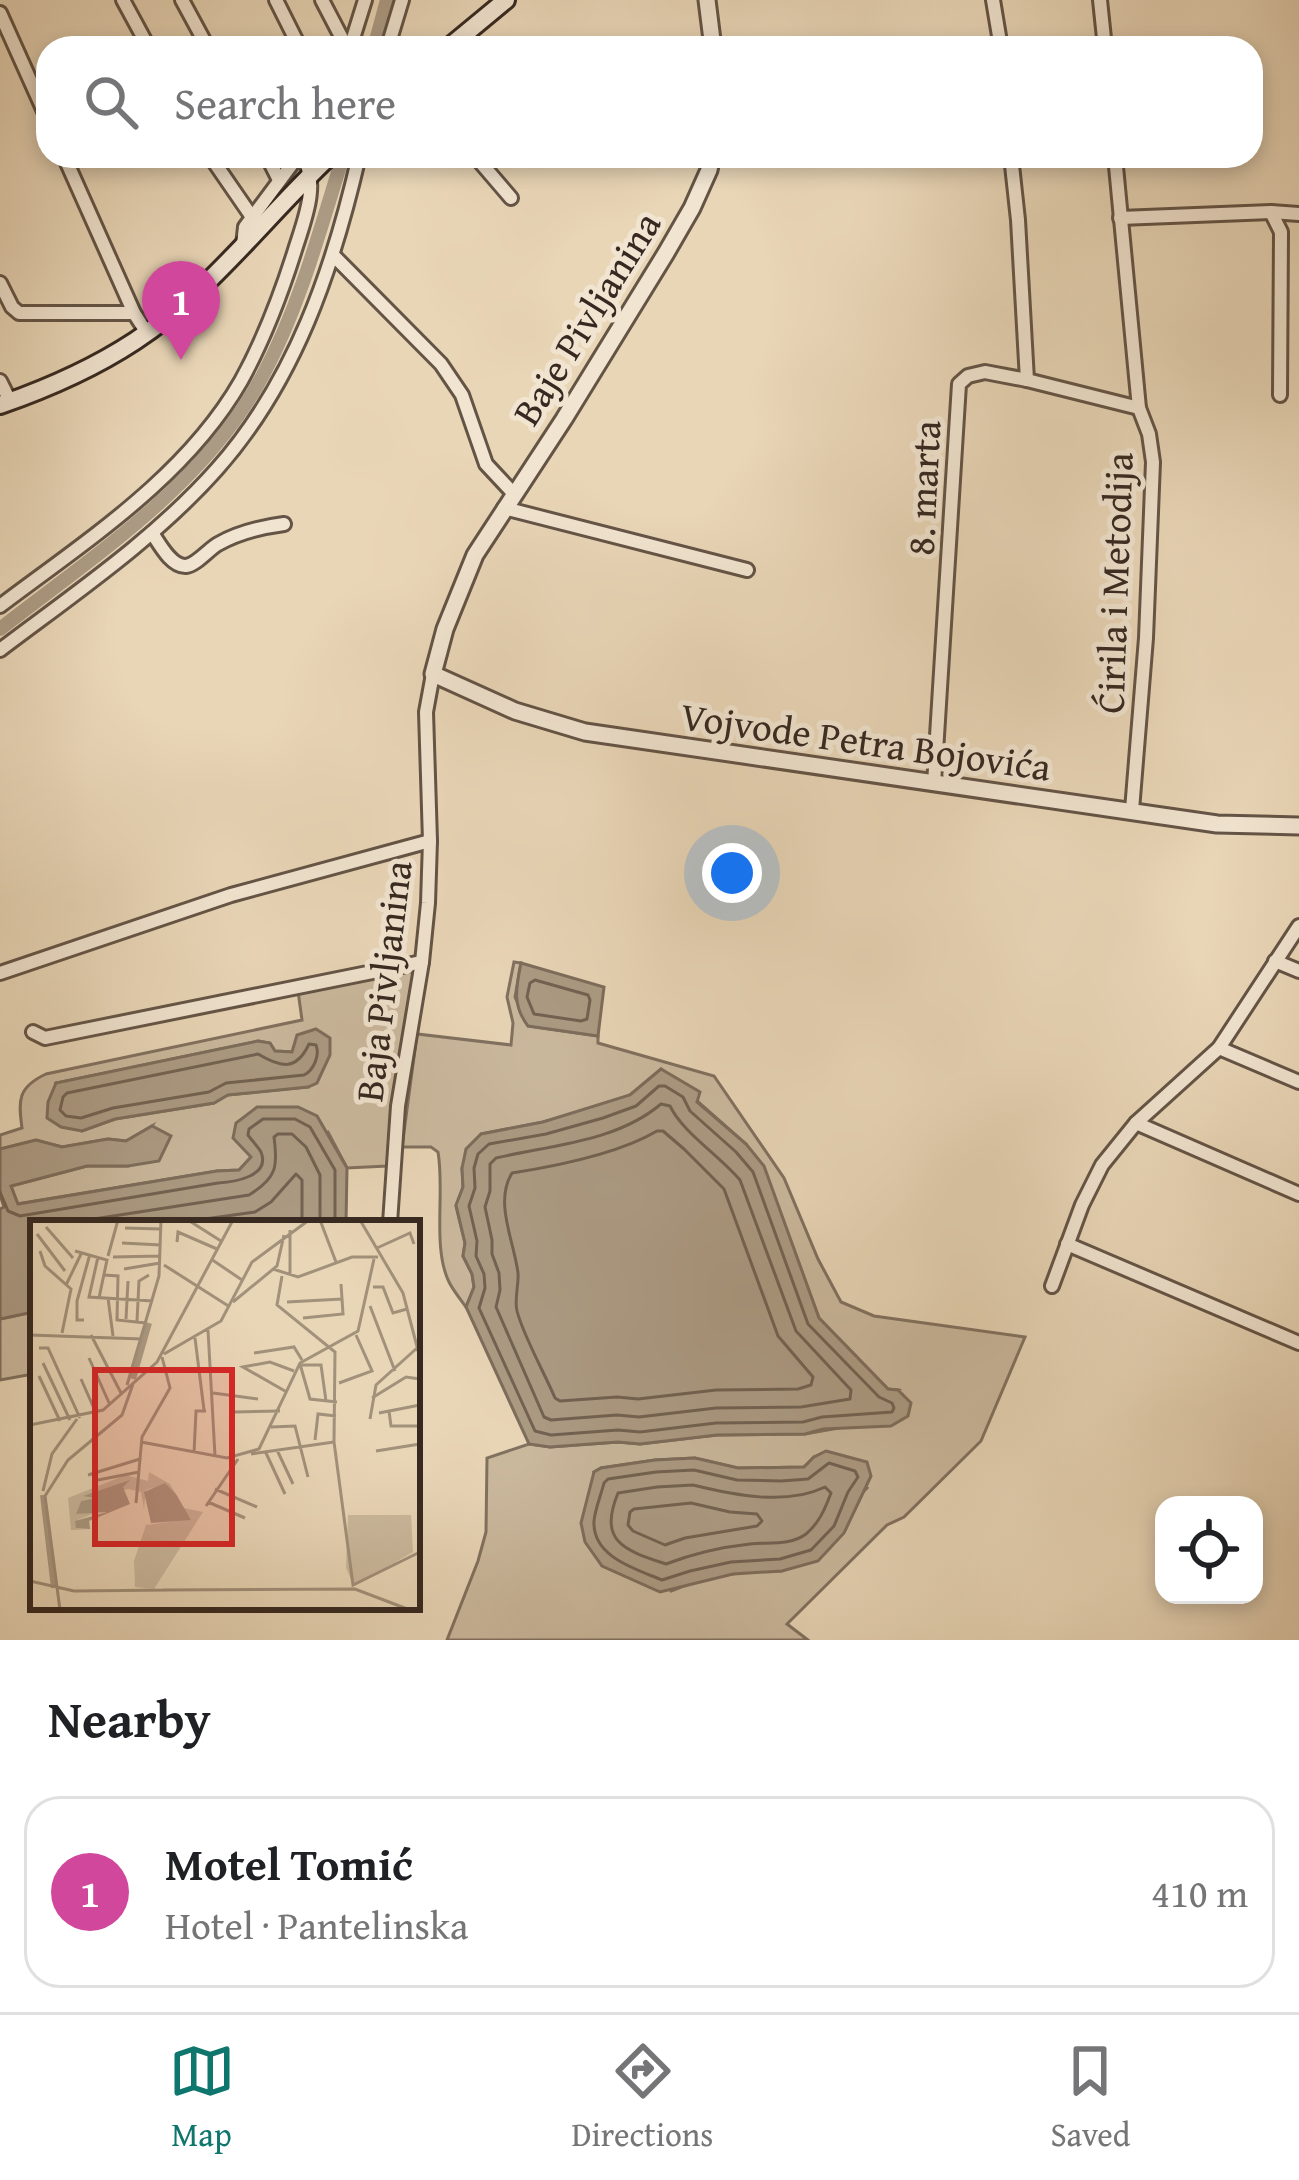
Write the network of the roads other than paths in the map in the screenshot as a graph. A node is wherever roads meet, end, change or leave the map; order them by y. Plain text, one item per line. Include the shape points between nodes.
1 (123, 0) edge
2 (182, 0) edge
3 (276, 0) edge
4 (322, 0) edge
5 (365, 0) edge
6 (402, 0) edge
7 (506, 0) edge
8 (707, 0) edge
9 (993, 0) edge
10 (1100, 0) edge
11 (0, 13) edge
12 (142, 36) edge
13 (202, 36) edge
14 (294, 36) edge
15 (342, 36) edge
16 (352, 36) edge
17 (392, 36) edge
18 (462, 36) edge
19 (712, 36) edge
20 (999, 36) edge
21 (1104, 36) edge
22 (36, 93) edge
23 (69, 168) edge
24 (218, 168) edge
25 (272, 168) edge
26 (290, 168) edge
27 (307, 168) edge
28 (317, 168) edge
29 (355, 168) edge
30 (485, 168) edge
31 (709, 168) edge
32 (1012, 168) edge
33 (1115, 168) edge
34 (311, 174) junction
35 (279, 180) junction
36 (511, 198) dead end
37 (1271, 212) junction
38 (1299, 214) edge
39 (252, 217) junction
40 (1120, 218) junction
41 (243, 247) junction
42 (333, 255) junction
43 (0, 283) edge
44 (134, 313) junction
45 (147, 333) junction
46 (1027, 380) junction
47 (0, 382) edge
48 (1280, 395) dead end
49 (5, 403) edge
50 (1139, 408) junction
51 (509, 501) junction
52 (284, 524) dead end
53 (152, 532) junction
54 (747, 570) dead end
55 (0, 606) edge
56 (0, 650) edge
57 (434, 674) junction
58 (934, 784) junction
59 (1132, 810) junction
60 (1299, 826) edge
61 (430, 841) junction
62 (1299, 926) edge
63 (1275, 961) junction
64 (422, 962) junction
65 (1299, 971) edge
66 (0, 973) edge
67 (33, 1032) dead end
68 (1219, 1048) junction
69 (1299, 1082) edge
70 (1136, 1124) junction
71 (1299, 1194) edge
72 (390, 1220) edge
73 (1067, 1244) junction
74 (1052, 1286) dead end
75 (1299, 1343) edge

1 - 12 street
2 - 13 street
3 - 14 street
4 - 15 street
5 - 16 street
6 - 17 street
7 - 18 main road
8 - 19 street
9 - 20 street
10 - 21 street
11 - 22 street
23 - 44 street
24 - 39 street
25 - 35 street
26 - 35 street
27 - 34 street
28 - 34 main road
29 - 42 street
30 - 36 street
31 - 51 street, Baje Pivljanina via 666,253
32 - 46 street
33 - 40 street, Ćirila i Metodija
34 - 41 main road
34 - 55 street via 281,288 240,383 154,485
35 - 39 street
37 - 38 street
37 - 40 street
37 - 48 street via 1281,232
39 - 41 street
40 - 50 street, Ćirila i Metodija
41 - 45 main road
42 - 51 street via 441,364
42 - 53 street via 254,423
43 - 44 street via 19,313
44 - 45 street
45 - 49 main road
46 - 50 street, 8. marta
46 - 58 street, 8. marta via 985,372 959,384
47 - 49 street
50 - 59 street, Ćirila i Metodija via 1153,462
51 - 54 street
51 - 57 street, Baje Pivljanina via 462,584
52 - 53 street via 218,544 188,566
53 - 56 street
57 - 58 street, Vojvode Petra Bojovića via 585,733
57 - 61 street, Baja Pivljanina via 426,712
58 - 59 street, Vojvode Petra Bojovića
59 - 60 street, Vojvode Petra Bojovića
61 - 64 street, Baja Pivljanina
61 - 66 street via 231,895
62 - 63 street
63 - 65 street
63 - 68 street
64 - 67 street via 58,1036
64 - 72 street, Baja Pivljanina via 398,1106
68 - 69 street
68 - 70 street
70 - 71 street
70 - 73 street via 1096,1175
73 - 74 street
73 - 75 street

